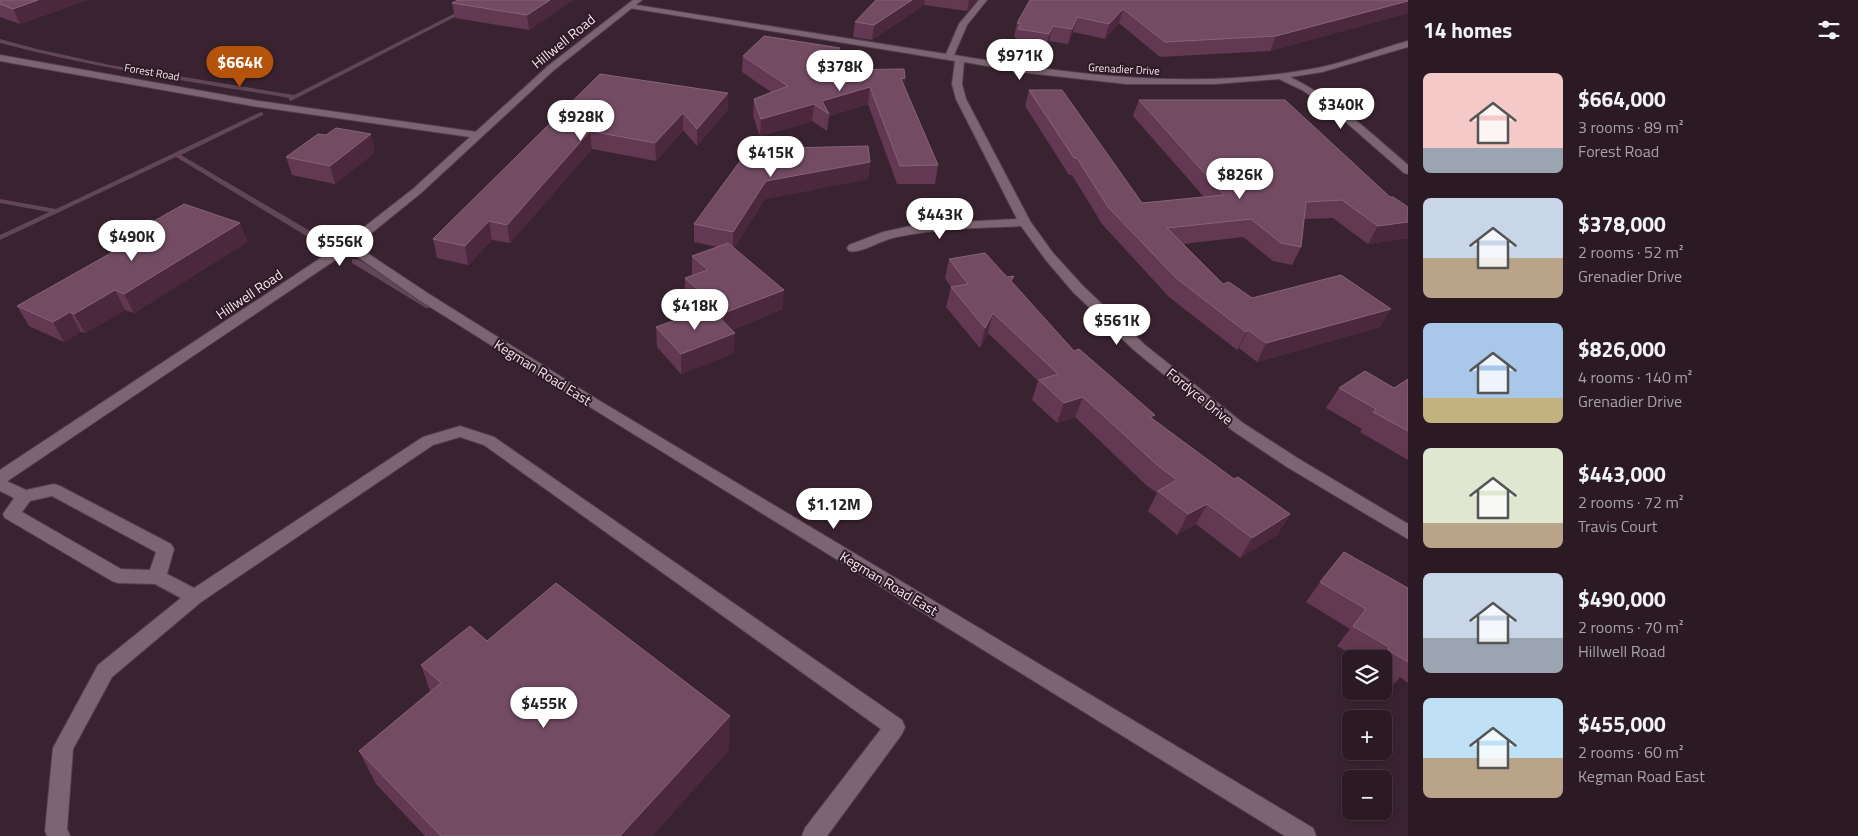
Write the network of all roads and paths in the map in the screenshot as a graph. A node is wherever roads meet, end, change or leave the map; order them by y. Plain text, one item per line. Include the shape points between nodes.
1 (983, 0) edge
2 (634, 3) edge
3 (1408, 44) edge
4 (954, 58) junction
5 (3, 60) edge
6 (1281, 76) junction
7 (477, 135) junction
8 (1408, 172) edge
9 (1024, 222) junction
10 (349, 245) junction
11 (853, 248) dead end
12 (0, 478) edge
13 (0, 484) edge
14 (25, 496) junction
15 (1408, 532) edge
16 (158, 577) junction
17 (195, 597) junction
18 (59, 836) edge
19 (813, 836) edge
20 (1305, 836) edge

1 - 4 street, Fordyce Drive via 962,24
2 - 4 street, Grenadier Drive
2 - 7 street, Hillwell Road via 551,68
3 - 6 street, Grenadier Drive via 1319,70
4 - 6 street, Grenadier Drive via 1126,81 1216,82
4 - 9 street, Fordyce Drive via 961,99
5 - 7 street, Forest Road via 253,103
6 - 8 street via 1326,101
7 - 10 street, Hillwell Road via 416,191
9 - 11 street via 920,228 887,235
9 - 15 street, Fordyce Drive via 1078,289 1148,354 1238,427
10 - 12 street, Hillwell Road
10 - 20 street, Kegman Road East via 424,297 590,401
13 - 14 street
14 - 16 street via 54,490 165,549
14 - 16 street via 11,514 118,576
16 - 17 street
17 - 18 street via 105,672 63,748 56,831
17 - 19 street via 428,441 460,431 489,441 895,727

